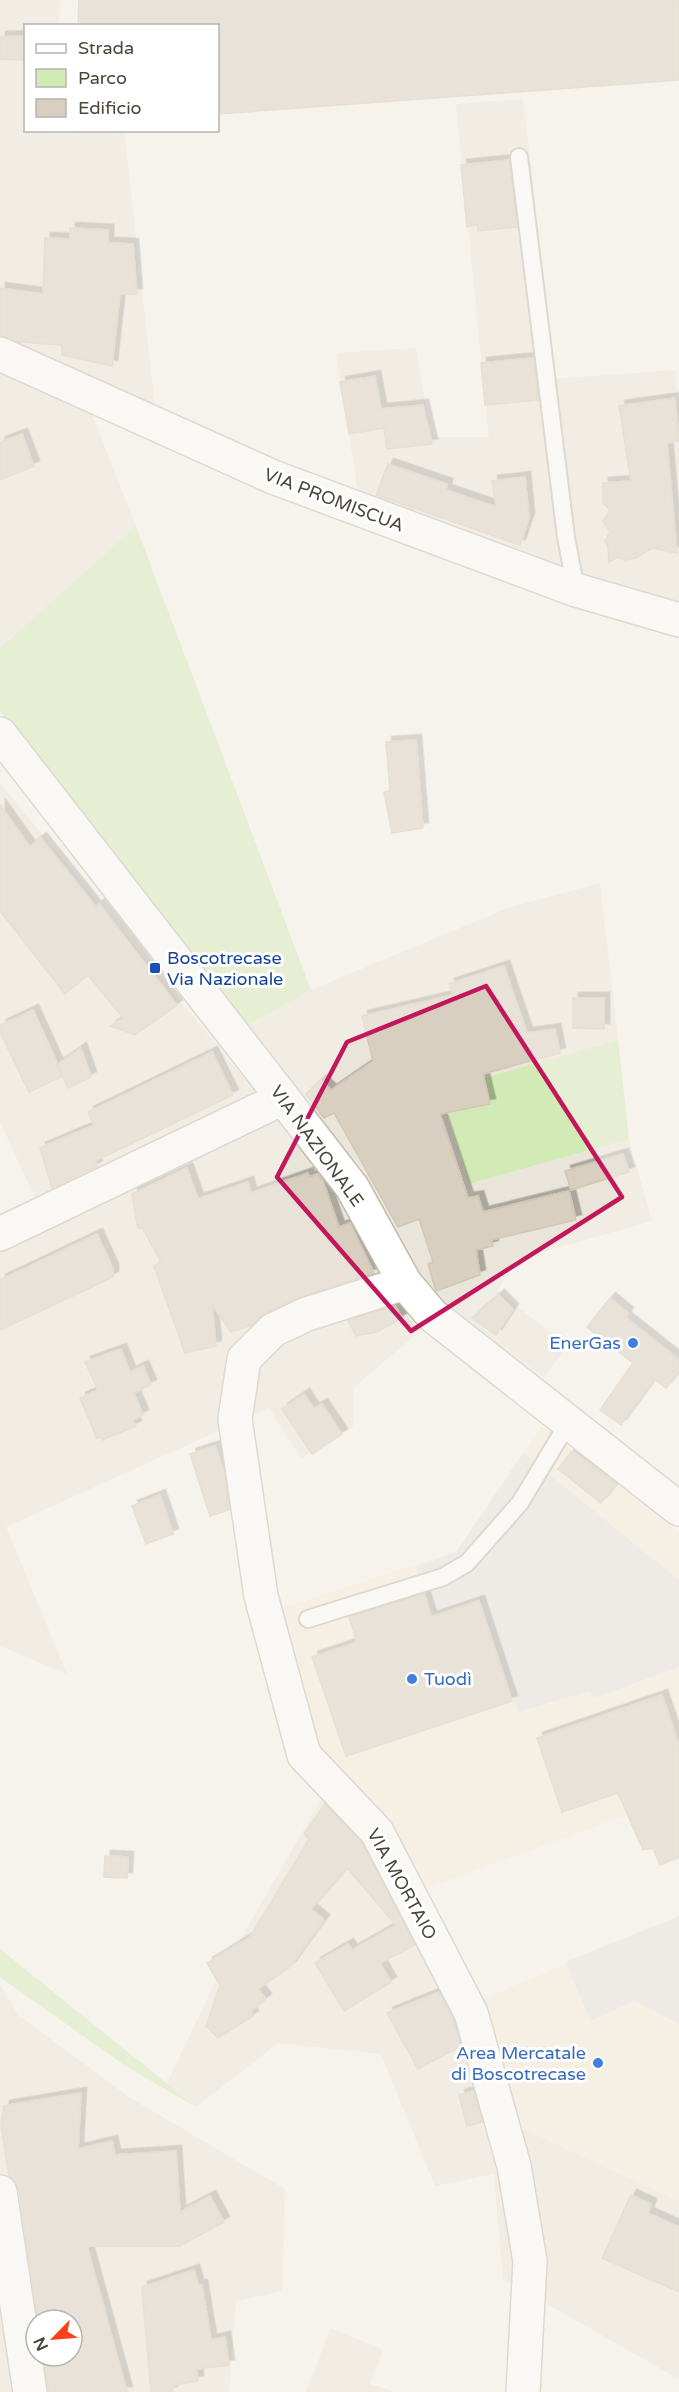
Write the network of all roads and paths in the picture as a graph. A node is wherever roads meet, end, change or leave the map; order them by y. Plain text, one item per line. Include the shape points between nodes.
1 (519, 157) dead end
2 (0, 354) edge
3 (576, 590) junction
4 (679, 620) edge
5 (0, 734) edge
6 (283, 1098) junction
7 (0, 1234) edge
8 (405, 1283) junction
9 (567, 1423) junction
10 (679, 1509) edge
11 (308, 1619) dead end
12 (0, 2192) edge
13 (30, 2392) edge
14 (524, 2392) edge

1 - 3 lane
2 - 3 street, VIA PROMISCUA via 273,477
3 - 4 street, VIA PROMISCUA
5 - 6 street, VIA NAZIONALE
6 - 7 street
6 - 8 street, VIA NAZIONALE via 352,1187
8 - 9 street, VIA NAZIONALE via 432,1315
8 - 14 street, VIA MORTAIO via 307,1314 273,1330 244,1359 235,1419 261,1596 304,1755 377,1832 471,2013 514,2166 530,2260
9 - 10 street, VIA NAZIONALE
9 - 11 lane via 519,1503 467,1563 443,1577
12 - 13 street

